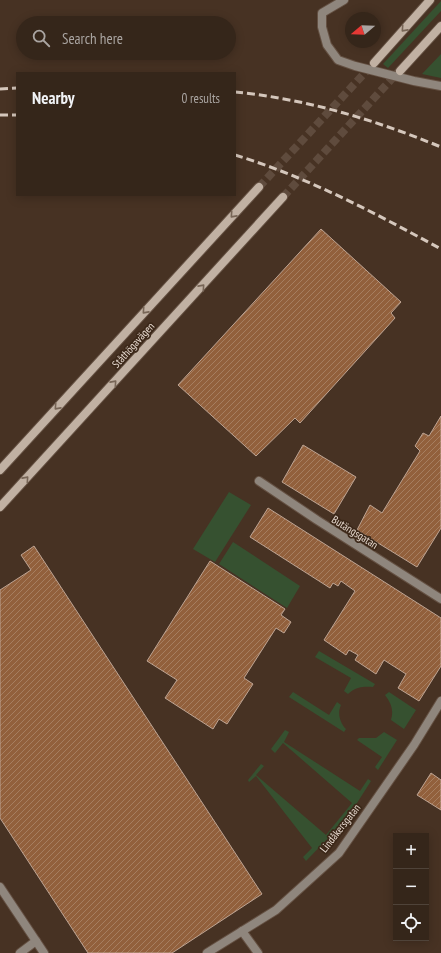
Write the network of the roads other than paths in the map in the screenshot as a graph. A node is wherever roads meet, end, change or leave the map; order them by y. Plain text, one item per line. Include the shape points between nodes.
1 (344, 0) edge
2 (430, 0) edge
3 (441, 26) edge
4 (374, 63) tunnel mouth
5 (400, 71) tunnel mouth
6 (441, 86) edge
7 (259, 187) tunnel mouth
8 (284, 197) tunnel mouth
9 (0, 470) edge
10 (259, 482) dead end
11 (0, 507) edge
12 (441, 599) edge
13 (441, 701) edge
14 (0, 887) edge
15 (242, 931) junction
16 (36, 941) junction
17 (20, 953) edge
18 (44, 953) edge
19 (207, 953) edge
20 (258, 953) edge

1 - 6 street via 322,13 322,27 327,45 338,60
2 -> 4 main road
3 - 5 main road
7 -> 9 main road, Ståthögavägen
11 -> 8 main road, Ståthögavägen
10 - 12 street, Butängsgatan
13 - 15 street, Lindåkersgatan via 414,745 338,853 276,910
14 - 16 street
15 - 19 street, Lindåkersgatan
15 - 20 street
16 - 17 street
16 - 18 street

